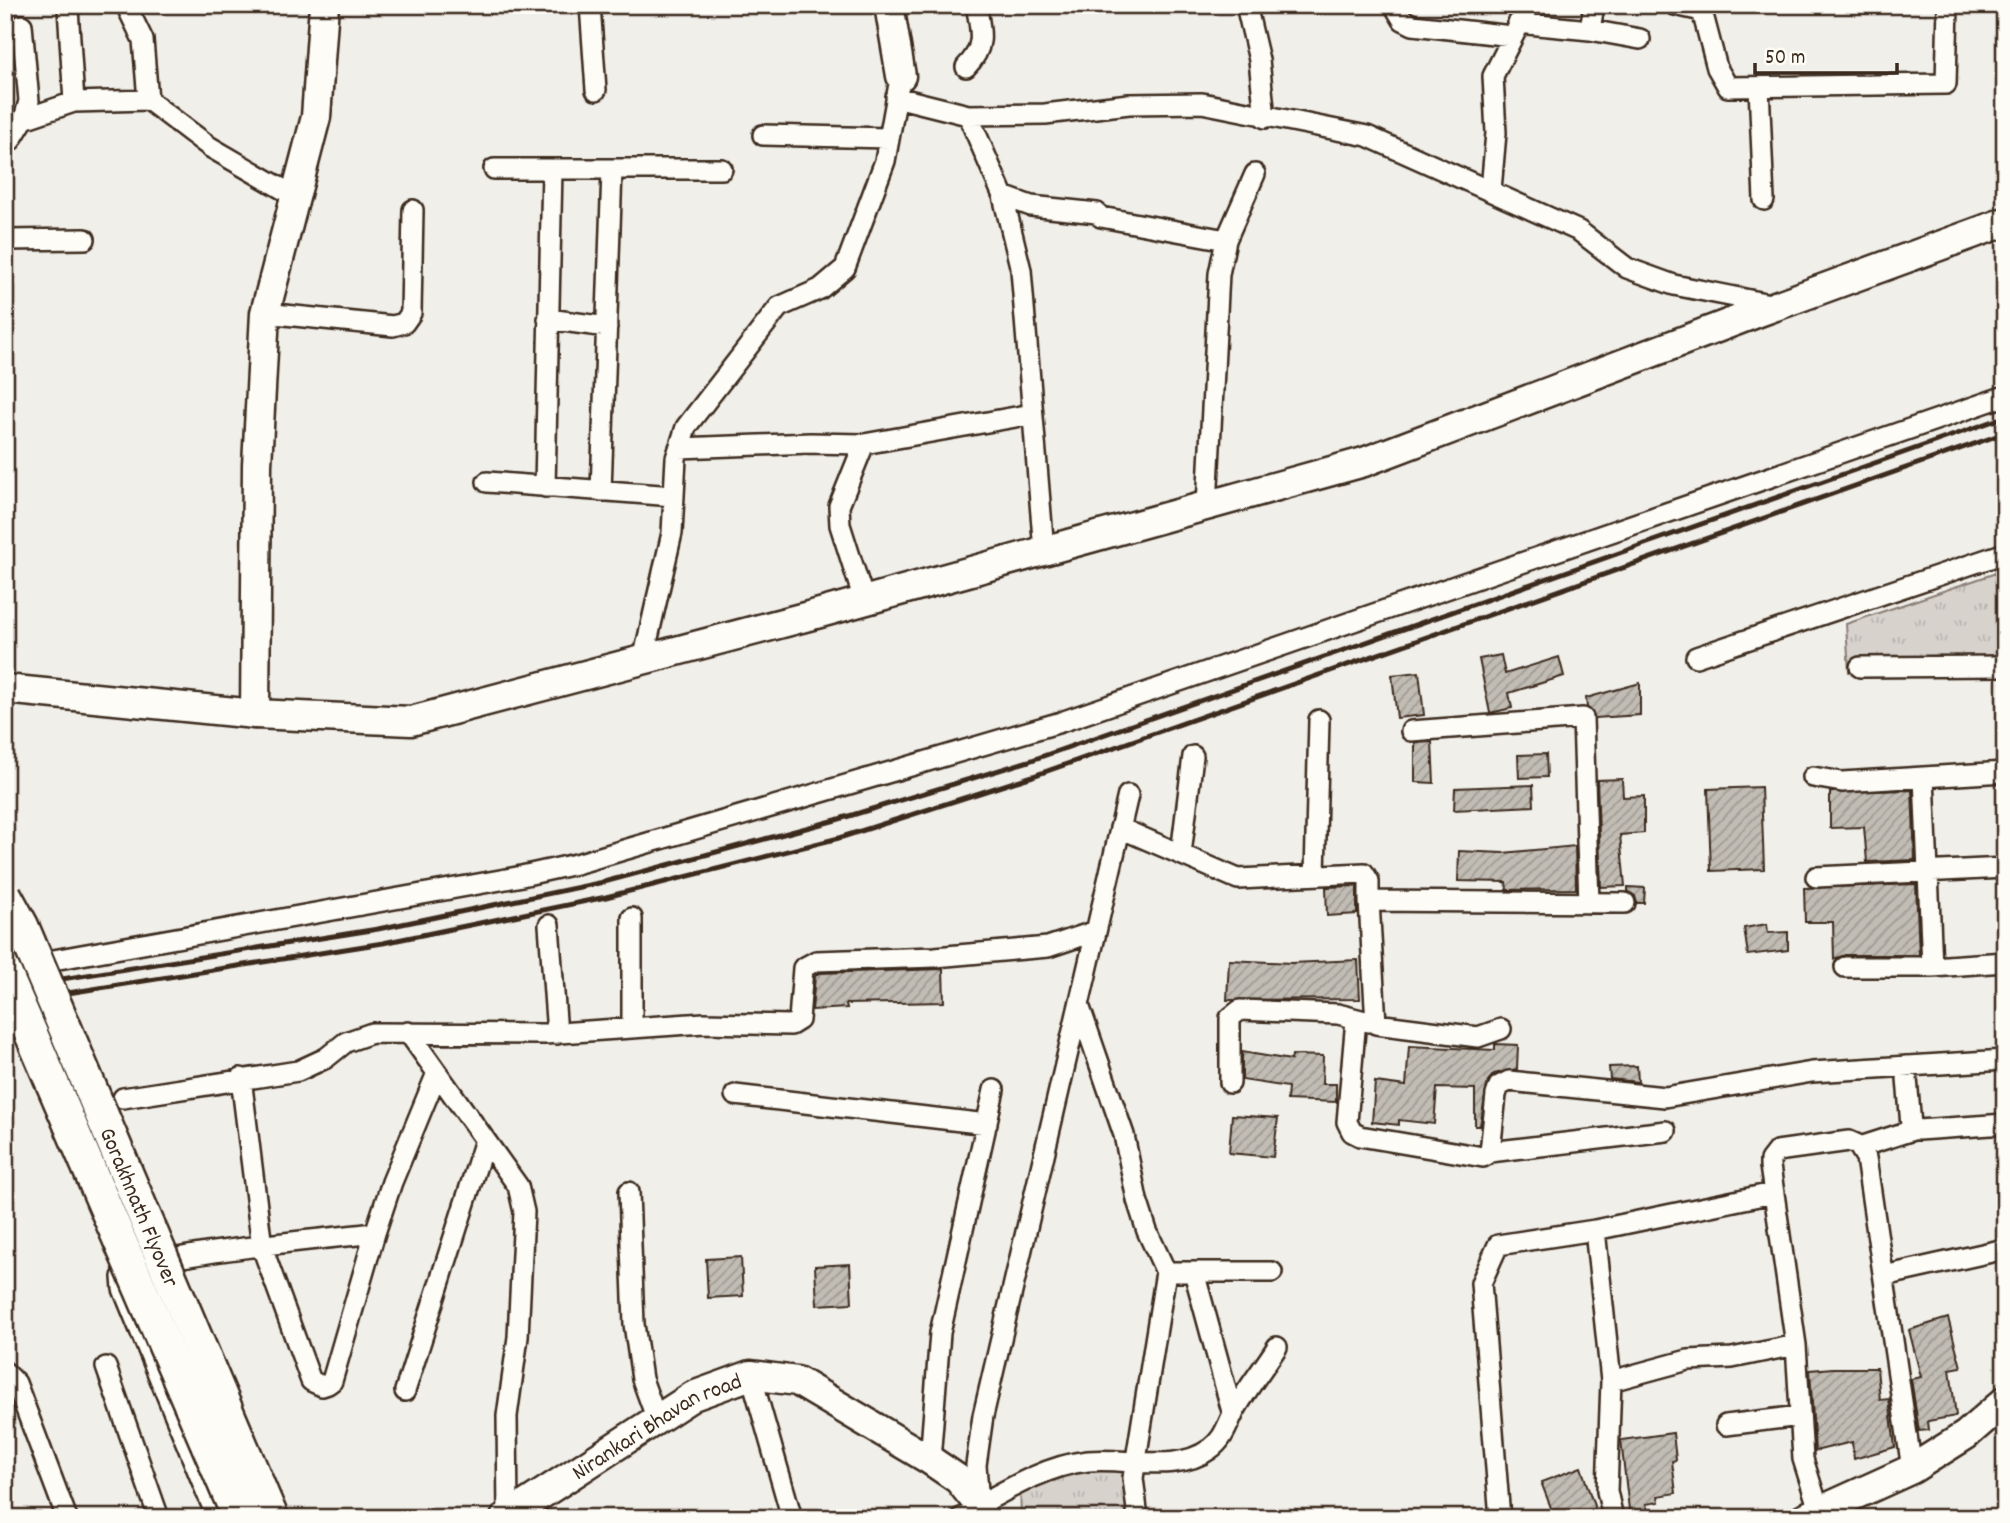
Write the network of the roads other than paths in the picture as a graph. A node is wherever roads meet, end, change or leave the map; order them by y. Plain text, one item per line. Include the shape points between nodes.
1 (126, 5) edge
2 (324, 5) edge
3 (590, 5) edge
4 (889, 5) edge
5 (976, 5) edge
6 (1246, 5) edge
7 (1394, 5) edge
8 (1530, 5) edge
9 (1594, 5) edge
10 (1675, 5) edge
11 (1948, 5) edge
12 (68, 8) dead end
13 (22, 25) dead end
14 (1515, 30) junction
15 (1590, 30) junction
16 (1640, 39) dead end
17 (966, 67) dead end
18 (899, 87) junction
19 (1759, 87) junction
20 (596, 90) dead end
21 (148, 100) junction
22 (74, 103) junction
23 (968, 115) junction
24 (1265, 118) junction
25 (24, 119) junction
26 (763, 135) dead end
27 (889, 138) junction
28 (5, 141) edge
29 (494, 169) dead end
30 (722, 169) dead end
31 (551, 170) junction
32 (612, 170) junction
33 (1255, 174) dead end
34 (1490, 190) junction
35 (1003, 196) junction
36 (298, 198) junction
37 (1764, 200) dead end
38 (413, 210) dead end
39 (2005, 222) edge
40 (85, 239) dead end
41 (5, 240) edge
42 (1226, 240) junction
43 (1776, 305) junction
44 (265, 313) junction
45 (548, 319) junction
46 (607, 327) junction
47 (2005, 396) edge
48 (1032, 414) junction
49 (864, 444) junction
50 (679, 448) junction
51 (487, 482) dead end
52 (544, 487) junction
53 (601, 491) junction
54 (674, 496) junction
55 (1208, 505) junction
56 (1044, 551) junction
57 (2005, 553) edge
58 (864, 600) junction
59 (1696, 657) dead end
60 (643, 660) junction
61 (2005, 666) edge
62 (1860, 667) dead end
63 (5, 689) edge
64 (256, 714) junction
65 (1319, 720) dead end
66 (1411, 731) dead end
67 (1193, 756) dead end
68 (2005, 772) edge
69 (1813, 777) dead end
70 (1924, 777) junction
71 (1128, 795) dead end
72 (1120, 828) junction
73 (1181, 854) junction
74 (2005, 868) edge
75 (1928, 871) junction
76 (1315, 875) junction
77 (1816, 877) dead end
78 (5, 895) edge
79 (1369, 901) junction
80 (1589, 903) junction
81 (1625, 903) dead end
82 (632, 918) dead end
83 (549, 925) dead end
84 (1096, 931) junction
85 (5, 934) edge
86 (2005, 962) edge
87 (1845, 967) dead end
88 (1932, 967) junction
89 (5, 973) edge
90 (1079, 1004) junction
91 (1356, 1018) junction
92 (1376, 1024) junction
93 (632, 1028) junction
94 (1501, 1029) dead end
95 (408, 1032) junction
96 (557, 1034) junction
97 (2005, 1060) edge
98 (1906, 1066) junction
99 (437, 1073) junction
100 (241, 1078) junction
101 (1230, 1083) dead end
102 (994, 1090) dead end
103 (735, 1096) dead end
104 (123, 1098) dead end
105 (987, 1124) junction
106 (2005, 1124) edge
107 (1916, 1129) junction
108 (1666, 1131) dead end
109 (485, 1140) junction
110 (1860, 1147) junction
111 (1490, 1152) junction
112 (629, 1192) dead end
113 (1773, 1193) junction
114 (1595, 1230) junction
115 (375, 1233) junction
116 (261, 1247) junction
117 (2005, 1249) edge
118 (1166, 1272) junction
119 (1194, 1272) junction
120 (1272, 1272) dead end
121 (1884, 1276) junction
122 (1796, 1345) junction
123 (1277, 1347) dead end
124 (106, 1367) dead end
125 (5, 1372) edge
126 (751, 1375) junction
127 (1611, 1381) junction
128 (405, 1391) dead end
129 (2005, 1401) edge
130 (1233, 1415) junction
131 (1800, 1416) junction
132 (657, 1420) junction
133 (1726, 1425) dead end
134 (930, 1460) junction
135 (1135, 1462) junction
136 (1912, 1469) junction
137 (1824, 1512) edge
138 (976, 1513) edge
139 (506, 1517) edge
140 (67, 1518) edge
141 (159, 1518) edge
142 (216, 1518) edge
143 (239, 1518) edge
144 (272, 1518) edge
145 (792, 1518) edge
146 (1138, 1518) edge
147 (1500, 1518) edge
148 (1613, 1518) edge

1 - 21 street via 143,40
2 - 36 street via 316,117
3 - 20 street
4 - 18 street
5 - 17 street via 982,40
6 - 24 street via 1259,60
7 - 14 street via 1403,20 1413,25
8 - 14 street
9 - 15 street
10 - 19 street via 1702,11 1717,68 1728,87
11 - 19 street via 1947,84
12 - 22 street
13 - 25 street via 29,101
14 - 15 street
14 - 34 street via 1493,76 1496,133
15 - 16 street
18 - 23 street
18 - 27 street
19 - 37 street
21 - 22 street
21 - 36 street via 211,148
22 - 25 street
23 - 24 street via 1202,103
23 - 35 street
24 - 34 street via 1367,136
25 - 28 street via 11,140
26 - 27 street
27 - 50 street via 885,161 845,268 820,289 779,307 686,427
29 - 31 street
30 - 32 street
31 - 32 street
31 - 45 street
32 - 46 street
33 - 42 street
34 - 43 street via 1579,231 1627,268 1674,285
35 - 42 street via 1031,206 1097,213
35 - 48 street via 1021,270
36 - 44 street
38 - 44 street via 411,313 404,323 393,326
39 - 43 street
40 - 41 street
42 - 55 street via 1219,274
43 - 55 street via 1364,462
44 - 64 street via 257,464
45 - 46 street
45 - 52 street
46 - 53 street
47 - 85 street via 1049,726 576,864 32,964 23,961
48 - 49 street
48 - 56 street
49 - 50 street
49 - 58 street via 839,506
50 - 54 street
51 - 52 street
52 - 53 street
53 - 54 street
54 - 60 street via 672,533
55 - 56 street
56 - 58 street
57 - 59 street
58 - 60 street
60 - 64 street via 411,721
61 - 62 street
63 - 64 street
65 - 76 street
66 - 80 street via 1583,718
67 - 73 street
68 - 70 street
69 - 70 street via 1842,782
70 - 75 street
71 - 72 street
72 - 73 street
72 - 84 street
73 - 76 street via 1238,879
74 - 75 street
75 - 77 street
75 - 88 street
76 - 79 street via 1364,873 1369,881
78 - 144 main road, Gorakhnath Flyover, bridge via 166,1260
79 - 80 street
79 - 92 street
80 - 81 street
82 - 93 street
83 - 96 street
84 - 90 street
84 - 93 street via 1048,947 816,961 803,968 799,1020 791,1026 704,1023
86 - 88 street
87 - 88 street
89 - 143 main road, Gorakhnath Flyover, bridge
90 - 118 street via 1124,1135 1143,1220
90 - 138 street via 983,1416
91 - 92 street
91 - 101 street via 1233,1013
91 - 111 street via 1347,1122 1352,1132 1482,1157
92 - 94 street via 1478,1037
93 - 96 street
95 - 96 street
95 - 99 street
95 - 100 street via 358,1036 312,1066
97 - 98 street
98 - 107 street via 1908,1122
98 - 111 street via 1812,1072 1665,1097 1510,1081 1499,1086 1496,1095
99 - 109 street
99 - 115 street
100 - 104 street
100 - 116 street
102 - 105 street
103 - 105 street
105 - 134 street via 940,1333
106 - 107 street
107 - 110 street
108 - 111 street
109 - 128 street
109 - 139 street via 518,1186 524,1212 519,1337 507,1416
110 - 113 street via 1849,1141 1777,1151 1770,1160
110 - 121 street via 1866,1158
112 - 132 street via 634,1324 642,1379
113 - 114 street
113 - 122 street
114 - 127 street
114 - 147 street via 1498,1245 1481,1283
115 - 116 street
115 - 116 street via 332,1381 322,1385 311,1381
116 - 142 street via 174,1258 127,1270 122,1277
117 - 121 street
118 - 119 street
118 - 135 street
119 - 120 street
119 - 130 street
121 - 136 street
122 - 127 street via 1732,1359 1688,1360
122 - 131 street
123 - 130 street
124 - 141 street
125 - 140 street via 16,1383
126 - 132 street, Nirankari Bhavan road via 693,1396
126 - 134 street, Nirankari Bhavan road via 797,1381
126 - 145 street
127 - 148 street via 1607,1491
129 - 136 street via 1966,1435
130 - 135 street via 1227,1431 1210,1450 1189,1460
131 - 133 street
131 - 137 street via 1803,1459
132 - 139 street, Nirankari Bhavan road
134 - 138 street, Nirankari Bhavan road via 958,1479
135 - 138 street via 1088,1461 1062,1467 1020,1482
135 - 146 street
136 - 137 street

